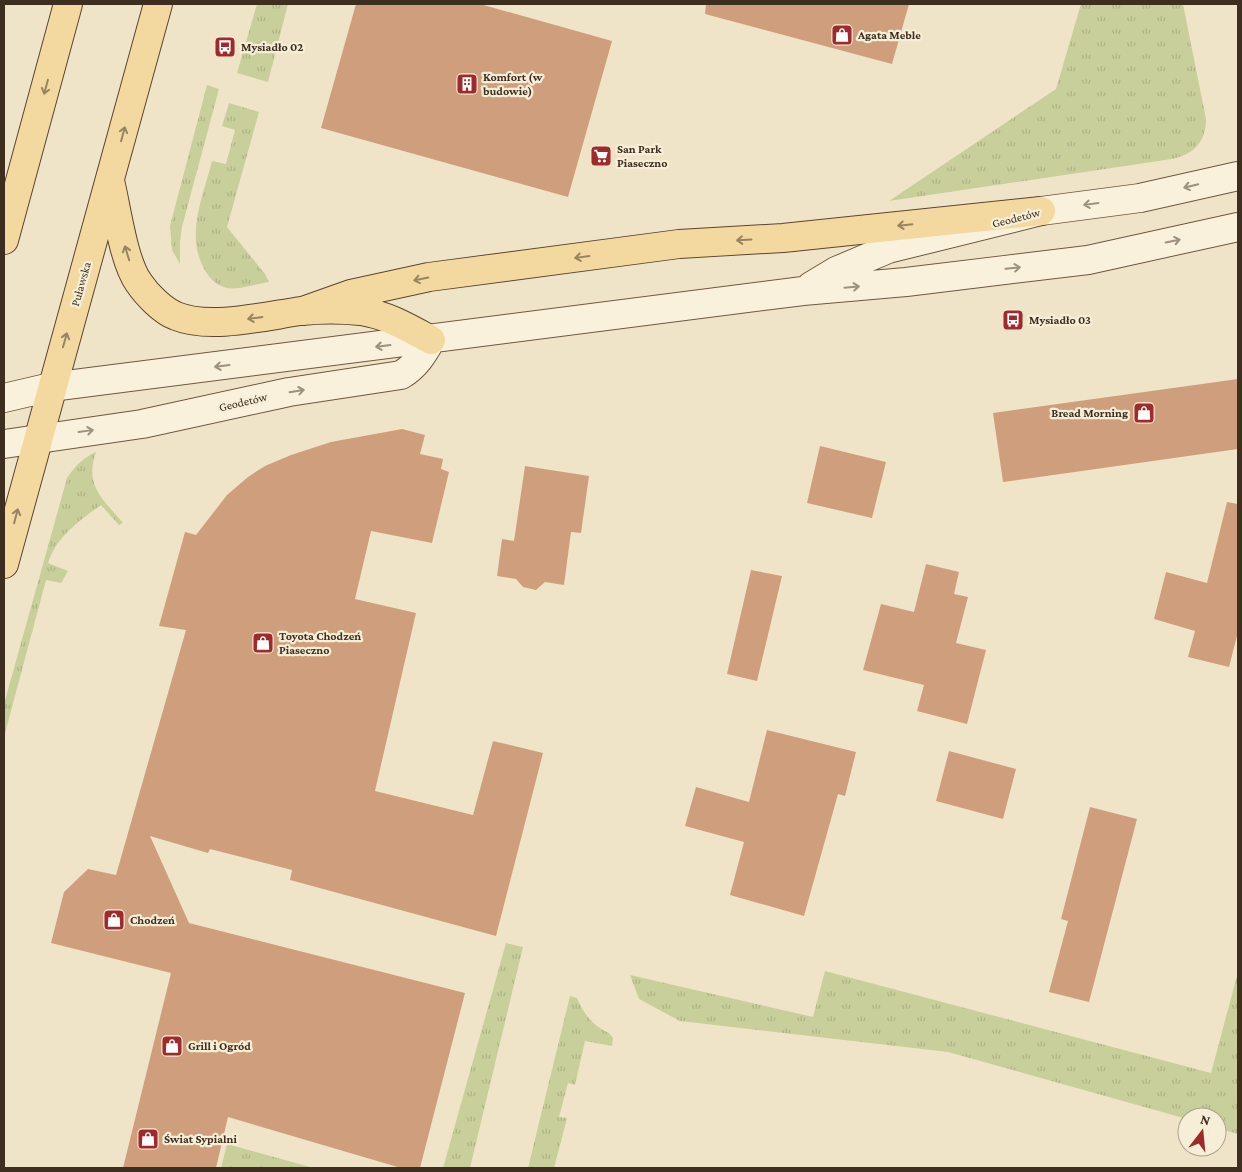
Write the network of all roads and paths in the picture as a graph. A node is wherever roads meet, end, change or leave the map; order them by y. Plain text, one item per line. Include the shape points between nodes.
1 (68, 4) edge
2 (158, 4) edge
3 (1238, 176) edge
4 (110, 181) junction
5 (1041, 211) junction
6 (1238, 227) edge
7 (4, 240) edge
8 (803, 291) junction
9 (303, 311) junction
10 (431, 340) junction
11 (51, 387) junction
12 (4, 398) edge
13 (38, 438) junction
14 (4, 444) edge
15 (4, 564) edge

1 -> 7 main road
4 -> 2 main road, Puławska
3 -> 5 street, Geodetów via 1140,198
9 -> 4 main road via 234,321 204,321 176,316 158,304 138,282 127,254
11 -> 4 main road, Puławska
5 - 8 street, Geodetów via 888,250 836,271
5 -> 9 main road via 783,238 679,244 439,276 351,294
8 -> 6 street, Geodetów via 1088,260
8 - 10 street, Geodetów
9 - 10 main road via 343,310 381,314
10 -> 11 street, Geodetów
13 -> 10 street, Geodetów via 150,422 289,392 402,375 422,357
11 - 12 street, Geodetów
11 - 13 main road, Puławska
13 - 14 street, Geodetów
15 -> 13 main road, Puławska

